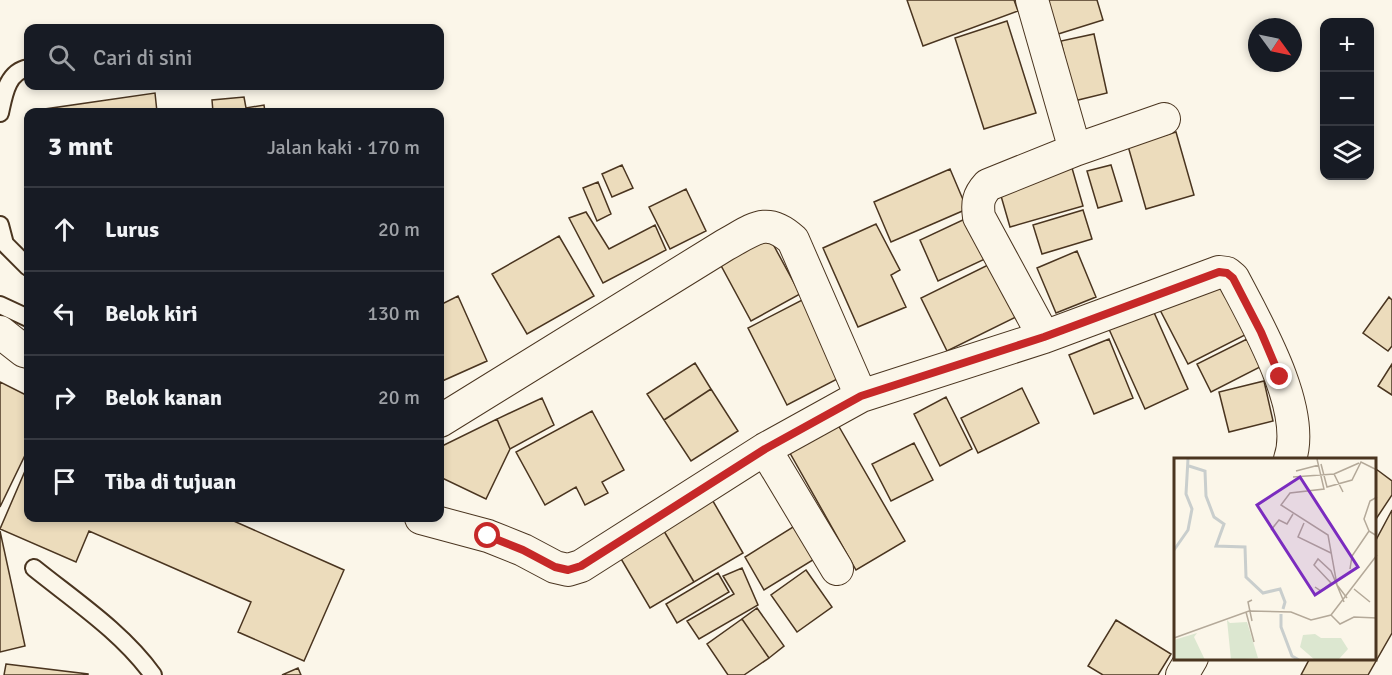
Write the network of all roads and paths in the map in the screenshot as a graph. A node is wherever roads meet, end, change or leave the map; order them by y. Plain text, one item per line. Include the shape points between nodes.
1 (1032, 0) edge
2 (24, 70) edge
3 (0, 113) edge
4 (1164, 119) dead end
5 (1075, 150) junction
6 (0, 225) edge
7 (24, 263) edge
8 (0, 305) edge
9 (24, 316) edge
10 (0, 332) edge
11 (1044, 337) junction
12 (24, 349) edge
13 (861, 396) junction
14 (444, 419) edge
15 (765, 449) junction
16 (1290, 458) edge
17 (437, 522) edge
18 (34, 568) dead end
19 (837, 569) dead end
20 (1191, 660) edge
21 (153, 675) edge
22 (1182, 675) edge

1 - 5 street
2 - 3 lane via 10,80
4 - 5 street
5 - 11 street via 988,185 977,204 979,217
6 - 7 lane via 5,244
8 - 9 lane
10 - 12 street
11 - 13 street
11 - 16 street via 1208,275 1227,273 1233,278 1280,377 1294,433
13 - 14 street via 793,240 780,229 761,226
13 - 15 street
15 - 17 street via 581,566 568,570 488,536
15 - 19 street
18 - 21 lane via 107,626
20 - 22 street

